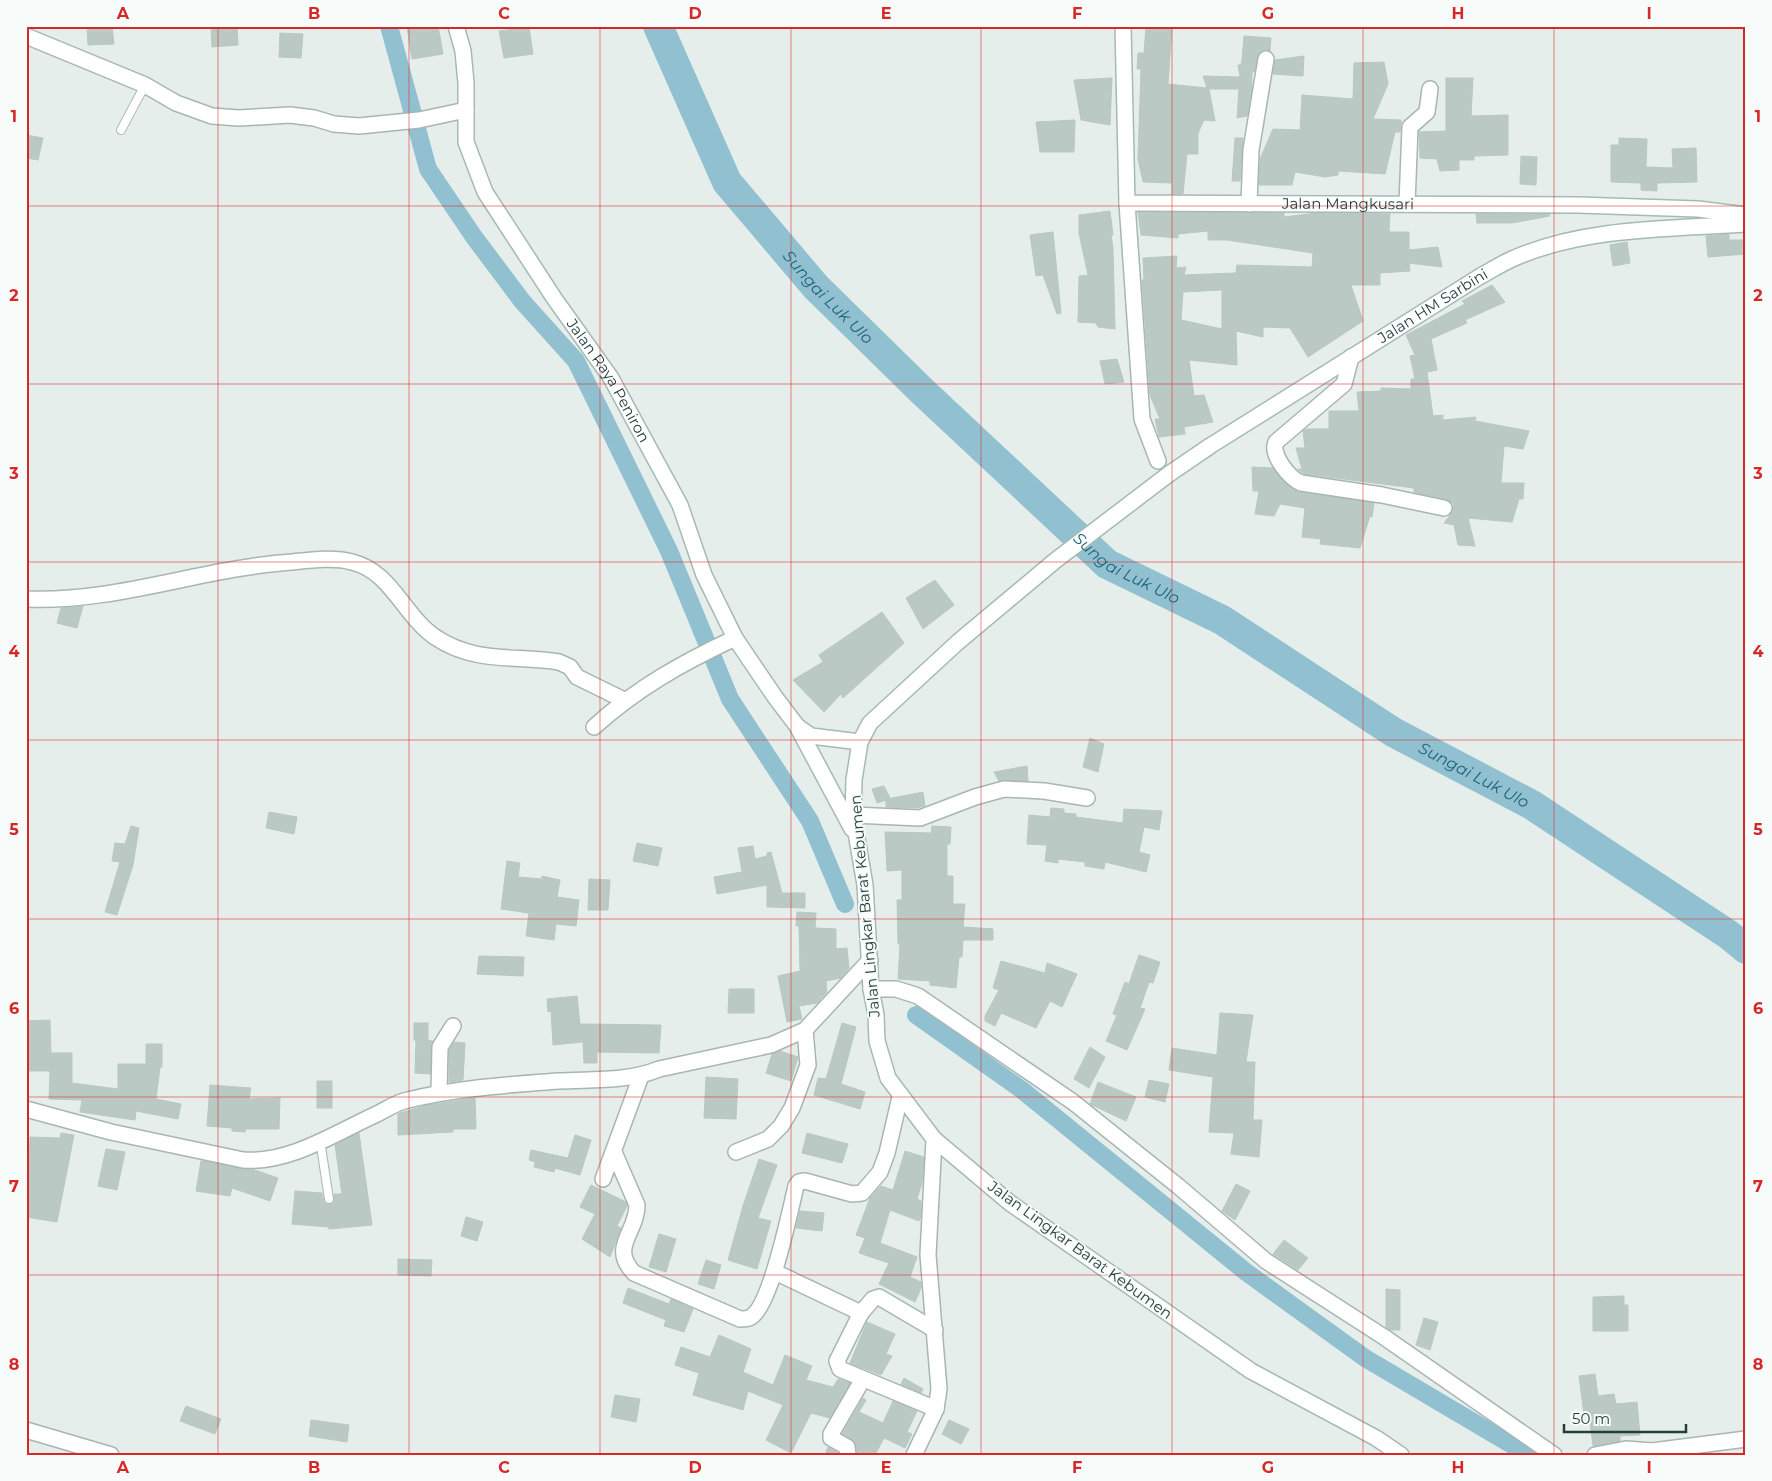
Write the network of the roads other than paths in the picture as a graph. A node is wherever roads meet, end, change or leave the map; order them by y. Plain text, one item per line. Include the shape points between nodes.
1 (456, 26) edge
2 (1123, 26) edge
3 (26, 36) edge
4 (1266, 59) dead end
5 (145, 85) junction
6 (1430, 89) dead end
7 (466, 110) junction
8 (121, 130) dead end
9 (1127, 203) junction
10 (1249, 204) junction
11 (1407, 204) junction
12 (1746, 215) edge
13 (1746, 224) edge
14 (1351, 357) junction
15 (1158, 461) dead end
16 (1444, 508) dead end
17 (26, 599) edge
18 (735, 638) junction
19 (958, 642) joint
20 (624, 700) junction
21 (797, 726) junction
22 (594, 727) dead end
23 (860, 742) junction
24 (1087, 798) dead end
25 (854, 815) junction
26 (859, 842) junction
27 (870, 960) junction
28 (871, 989) junction
29 (453, 1026) dead end
30 (805, 1030) junction
31 (641, 1076) junction
32 (439, 1093) junction
33 (900, 1097) junction
34 (26, 1109) edge
35 (320, 1140) junction
36 (934, 1140) junction
37 (614, 1152) junction
38 (736, 1152) dead end
39 (603, 1179) dead end
40 (329, 1199) dead end
41 (775, 1272) junction
42 (861, 1313) junction
43 (935, 1330) junction
44 (864, 1379) junction
45 (936, 1409) junction
46 (26, 1430) edge
47 (1746, 1439) edge
48 (1651, 1453) edge
49 (111, 1455) edge
50 (848, 1455) edge
51 (914, 1455) edge
52 (1401, 1455) edge
53 (1554, 1455) edge
54 (1595, 1455) edge

1 - 7 street, Jalan Raya Peniron via 463,51
2 - 9 street
3 - 5 street
4 - 10 street via 1251,150
5 - 7 street via 212,116 290,115 334,124 385,124
5 - 8 lane
6 - 11 street via 1427,112 1410,127
7 - 18 street, Jalan Raya Peniron via 466,142 485,192 611,378 680,505 704,575
9 - 10 street, Jalan Mangkusari
9 - 15 street via 1142,419
10 - 11 street, Jalan Mangkusari
11 - 12 street, Jalan Mangkusari via 1698,209
13 - 14 street, Jalan HM Sarbini via 1585,238 1513,258
14 - 16 street via 1344,384 1276,442 1274,451 1277,457 1292,478 1301,483
14 - 19 street, Jalan HM Sarbini via 1210,446 1155,485 1056,560
17 - 20 street via 105,595 198,574 263,564 351,561 381,577 420,625 450,646 478,656 559,662 570,667 577,677
18 - 20 street via 688,660
18 - 21 street, Jalan Raya Peniron
19 - 23 street, Jalan Lingkar Barat Kebumen via 870,723
20 - 22 street
21 - 23 street, Jalan Raya Peniron via 812,736
21 - 26 street, Jalan Raya Peniron
23 - 25 street, Jalan Lingkar Barat Kebumen via 854,780
24 - 25 street via 1004,789 920,818
25 - 26 street, Jalan Lingkar Barat Kebumen
26 - 27 street, Jalan Lingkar Barat Kebumen
27 - 28 street, Jalan Lingkar Barat Kebumen
27 - 30 street
28 - 33 street, Jalan Lingkar Barat Kebumen via 877,1041 888,1078
28 - 53 street via 896,989 918,996 1073,1102 1266,1261 1384,1337
29 - 32 street via 439,1051
30 - 31 street via 771,1045 659,1069
30 - 38 street via 808,1065 792,1108 768,1139
31 - 32 street
31 - 37 street
32 - 35 street via 405,1101
33 - 36 street, Jalan Lingkar Barat Kebumen
33 - 41 street via 880,1172 862,1193 852,1194 806,1181 796,1186
34 - 35 street via 111,1132 260,1162
35 - 40 lane
36 - 43 street via 928,1255
36 - 52 street, Jalan Lingkar Barat Kebumen via 1010,1203 1251,1371 1376,1438
37 - 39 street
37 - 41 street via 637,1205 623,1256 634,1273 740,1319 747,1319 756,1312
41 - 42 street
42 - 43 street via 880,1296
42 - 44 street via 837,1361 840,1369
43 - 45 street via 939,1390
44 - 45 street
44 - 50 street via 831,1434 831,1438 847,1447
45 - 51 street
46 - 49 street
47 - 48 street
48 - 54 street via 1626,1449

